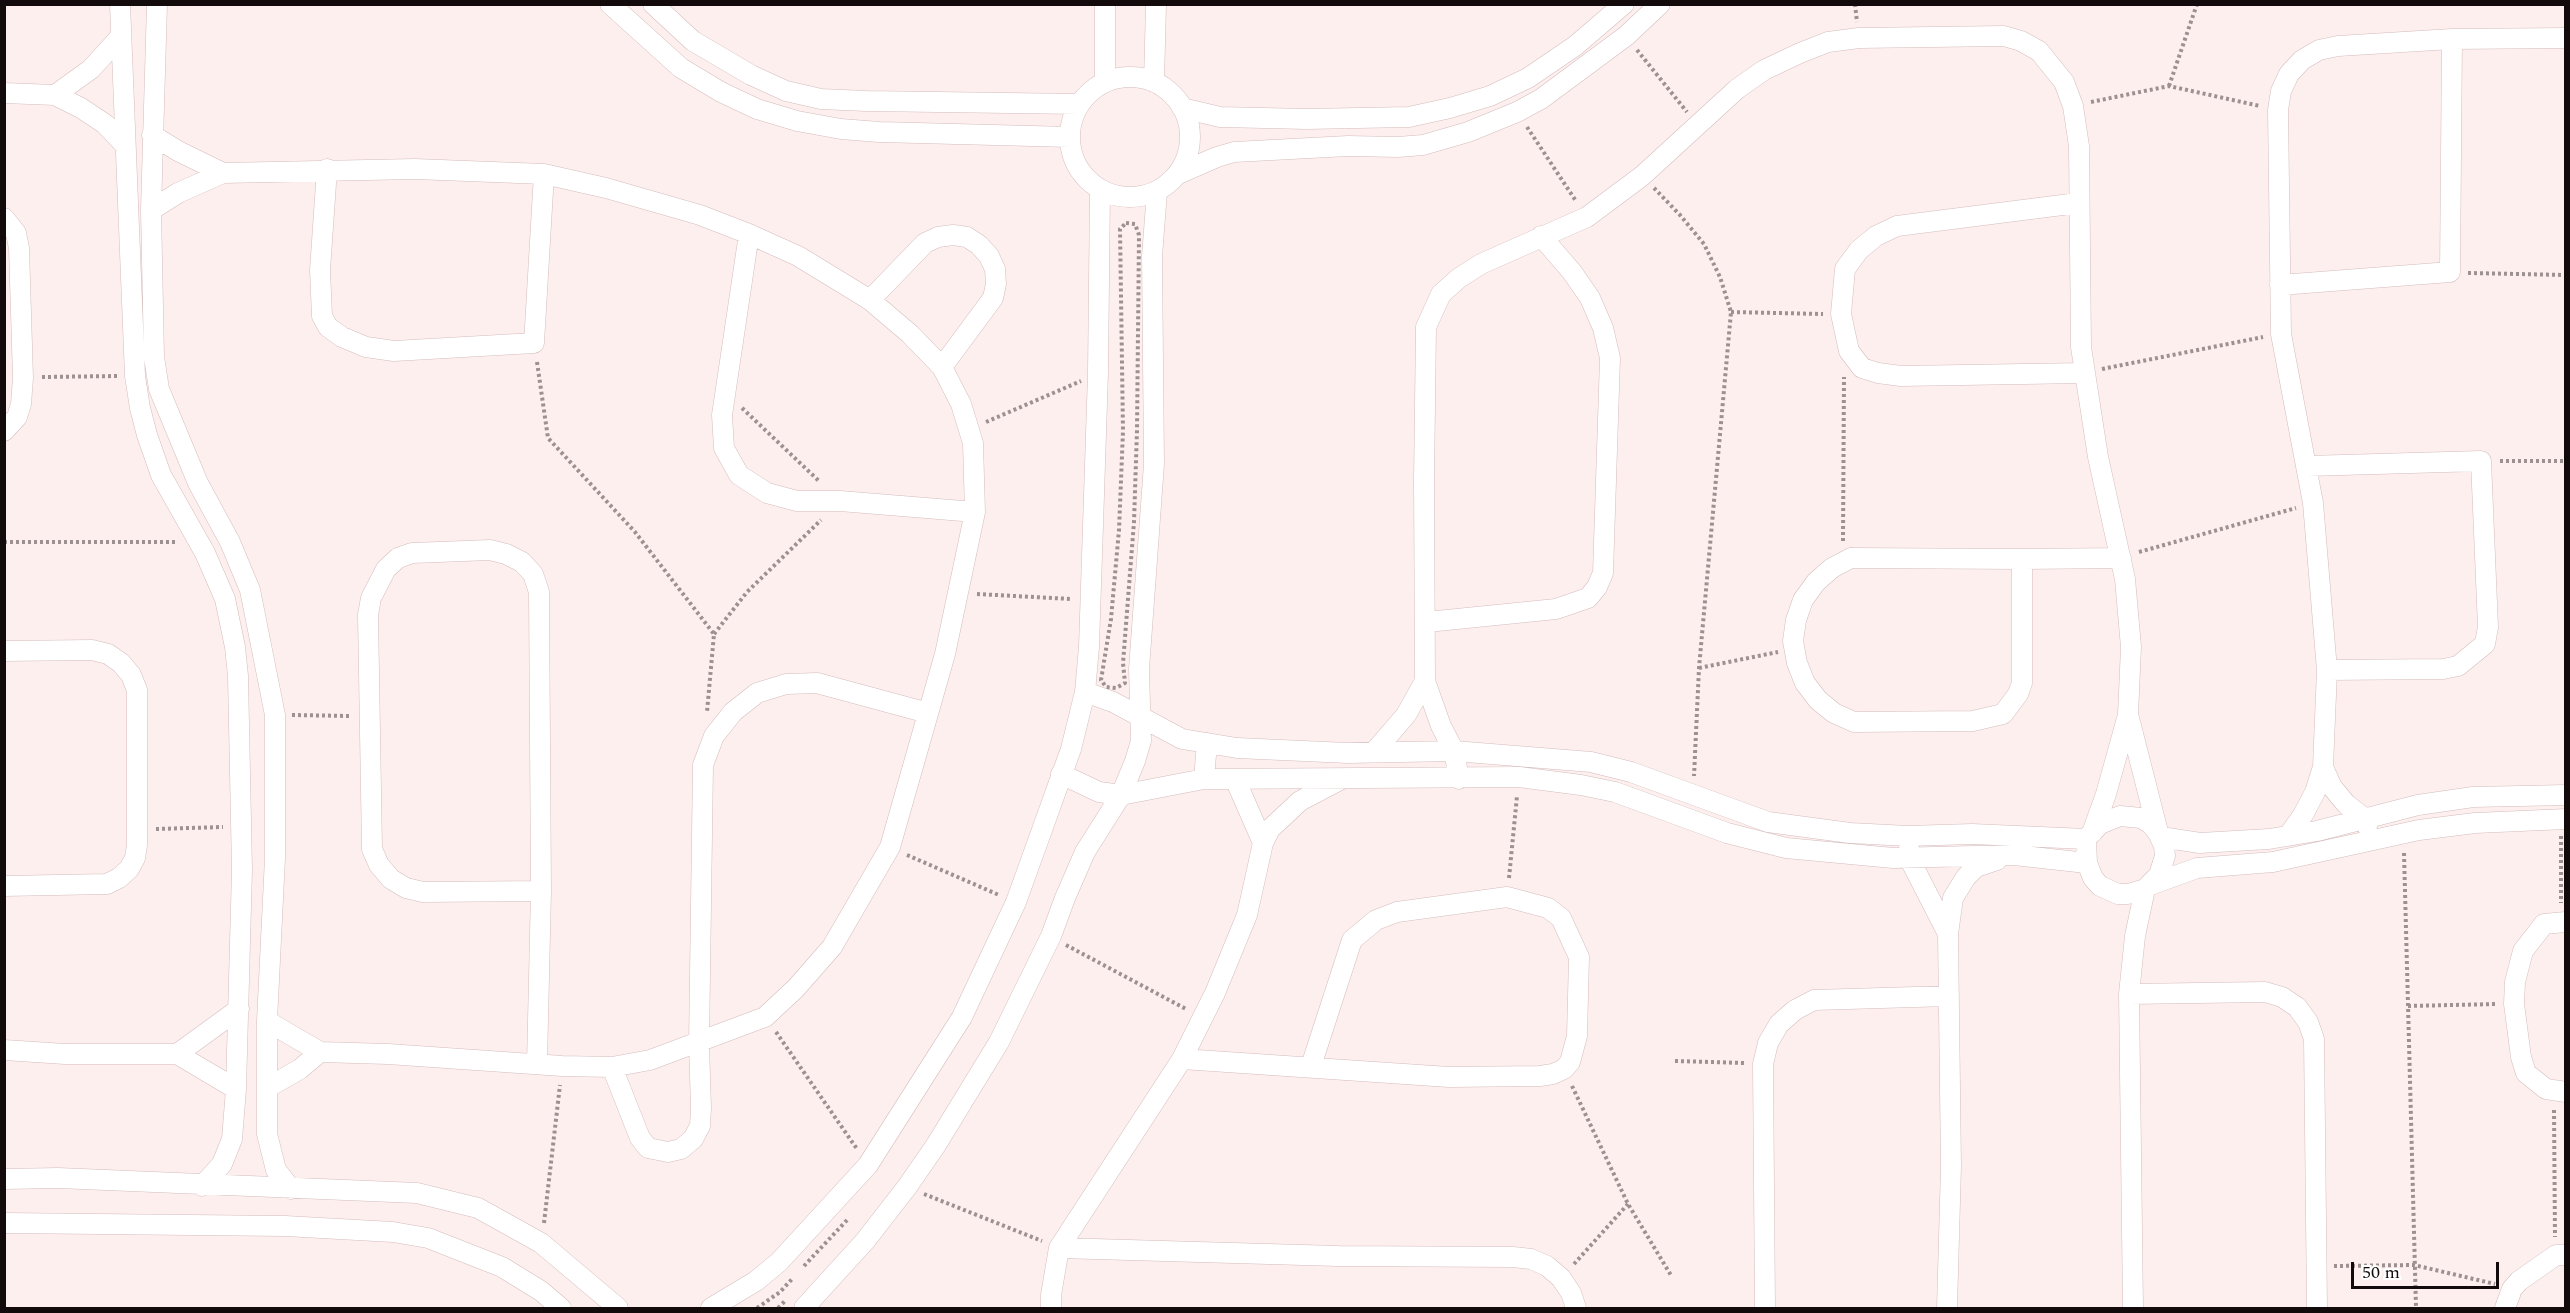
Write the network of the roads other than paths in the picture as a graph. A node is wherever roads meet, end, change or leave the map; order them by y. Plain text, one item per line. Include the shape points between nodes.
1 (120, 4) edge
2 (157, 4) edge
3 (610, 4) edge
4 (653, 4) edge
5 (1105, 4) edge
6 (1156, 4) edge
7 (1624, 4) edge
8 (1660, 4) edge
9 (121, 36) junction
10 (2565, 38) edge
11 (2452, 39) junction
12 (1105, 82) junction
13 (1154, 82) junction
14 (4, 93) edge
15 (55, 95) junction
16 (1080, 104) junction
17 (1182, 108) junction
18 (124, 115) junction
19 (152, 115) junction
20 (152, 135) junction
21 (1070, 137) junction
22 (125, 145) junction
23 (327, 170) junction
24 (223, 173) junction
25 (544, 174) junction
26 (1178, 174) junction
27 (1100, 190) junction
28 (1156, 192) junction
29 (2078, 203) junction
30 (150, 210) junction
31 (4, 218) edge
32 (749, 234) junction
33 (1541, 236) junction
34 (2280, 285) junction
35 (870, 300) junction
36 (942, 367) junction
37 (2084, 373) junction
38 (4, 431) edge
39 (2307, 466) junction
40 (975, 512) junction
41 (2121, 558) junction
42 (2022, 559) junction
43 (1427, 622) junction
44 (4, 651) edge
45 (2327, 670) junction
46 (1425, 681) junction
47 (1085, 692) junction
48 (928, 713) junction
49 (2128, 715) junction
50 (1142, 720) junction
51 (1207, 743) junction
52 (1454, 751) junction
53 (1374, 752) junction
54 (1348, 753) junction
55 (2323, 767) junction
56 (1061, 774) junction
57 (1344, 778) junction
58 (1204, 779) junction
59 (1235, 779) junction
60 (1458, 779) junction
61 (1120, 795) junction
62 (2565, 795) edge
63 (2364, 818) junction
64 (2563, 819) edge
65 (2159, 835) junction
66 (1908, 836) junction
67 (2089, 836) junction
68 (2288, 836) junction
69 (2373, 840) junction
70 (1263, 843) junction
71 (2014, 855) junction
72 (1909, 858) junction
73 (2086, 863) junction
74 (4, 886) edge
75 (2149, 886) junction
76 (541, 891) junction
77 (2118, 894) junction
78 (2563, 922) edge
79 (1948, 934) junction
80 (2135, 936) junction
81 (240, 943) junction
82 (272, 945) junction
83 (2129, 994) junction
84 (1949, 996) junction
85 (239, 1009) junction
86 (267, 1021) junction
87 (699, 1044) junction
88 (4, 1050) edge
89 (320, 1052) junction
90 (177, 1054) junction
91 (1182, 1059) junction
92 (537, 1064) junction
93 (1311, 1066) junction
94 (612, 1067) junction
95 (267, 1088) junction
96 (236, 1089) junction
97 (2560, 1091) edge
98 (4, 1179) edge
99 (202, 1186) junction
100 (291, 1189) junction
101 (4, 1222) edge
102 (1059, 1248) junction
103 (2560, 1255) edge
104 (561, 1308) edge
105 (618, 1308) edge
106 (711, 1308) edge
107 (804, 1308) edge
108 (1051, 1308) edge
109 (1576, 1308) edge
110 (1765, 1308) edge
111 (1947, 1308) edge
112 (2133, 1308) edge
113 (2318, 1308) edge
114 (2505, 1308) edge

1 - 9 street
2 - 19 street
3 - 21 street via 681,68 757,109 797,121 879,132
4 - 16 street via 693,41 786,92 821,99 866,101
5 - 12 street
6 - 13 street
7 - 17 street via 1575,46 1528,78 1490,96 1450,108 1408,117 1307,119 1220,117
8 - 26 street via 1626,36 1540,99 1468,132 1424,145 1253,150 1217,157
9 - 15 street via 91,69
9 - 18 street
10 - 11 street
11 - 34 street via 2319,50 2289,74 2278,110
11 - 34 street via 2450,272
12 - 13 street via 1125,77
12 - 16 street
13 - 17 street via 1175,97
14 - 15 street
15 - 22 street via 97,119
16 - 21 street via 1072,120
17 - 26 street via 1190,134 1189,148
18 - 19 street
18 - 22 street
19 - 20 street
20 - 24 street
20 - 30 street
21 - 27 street via 1078,167
22 - 81 street via 135,376 147,435 161,475 199,542 225,599 235,647 242,826
23 - 24 street
23 - 25 street
23 - 25 street via 320,270 322,316 328,327 342,337 366,347 394,351 534,343
24 - 30 street
25 - 32 street via 700,215
26 - 28 street
27 - 28 street via 1128,198
27 - 47 street via 1092,600
28 - 50 street via 1152,256 1154,464 1139,669
29 - 33 street via 2079,146 2073,106 2064,82 2039,51 2004,36 1859,39 1828,42 1764,70 1696,124 1642,176 1587,217
29 - 37 street
29 - 37 street via 1897,226 1859,250 1845,269 1842,314 1849,351 1862,368 1878,373
30 - 82 street via 153,357 159,389 198,483 250,590 275,715
31 - 38 street via 16,233 19,248 23,378 17,417
32 - 35 street via 798,256
32 - 40 street via 722,415 724,448 739,475 752,486 782,499
33 - 43 street via 1459,278 1441,294 1426,327
33 - 43 street via 1590,298 1610,358 1603,573 1588,598 1556,609
34 - 39 street via 2281,334
35 - 36 street
35 - 36 street via 925,243 952,235 967,237 979,245 995,269 993,298
36 - 40 street via 961,404 973,443
37 - 41 street
39 - 45 street
39 - 45 street via 2481,461 2488,627 2485,644 2458,666 2443,669
40 - 48 street
41 - 42 street
41 - 49 street via 2131,647
42 - 42 street via 2022,682 2003,714 1973,721 1854,722 1818,700 1805,682 1794,648 1796,620 1803,600 1832,568 1851,558
43 - 46 street
44 - 74 street via 92,650 108,654 131,675 137,690 137,845 132,864 107,884
45 - 55 street
46 - 52 street
46 - 53 street via 1406,715
47 - 50 street via 1113,702
47 - 56 street
48 - 87 street via 890,847 832,947 765,1017
48 - 87 street via 817,682 786,684 757,693 733,712 714,736 703,765
49 - 65 street
49 - 67 street via 2106,794
50 - 51 street via 1182,739
50 - 61 street via 1141,741
51 - 54 street
51 - 58 street
52 - 53 street
52 - 60 street
52 - 66 street via 1591,762 1631,772 1768,822
53 - 54 street
54 - 57 street
55 - 63 street via 2332,787
55 - 68 street via 2311,800
56 - 61 street via 1099,792
56 - 106 street via 1016,902 962,1017 867,1164 778,1262 756,1281
57 - 59 street
57 - 60 street
57 - 70 street via 1300,801 1270,829
58 - 59 street
58 - 61 street
59 - 70 street
60 - 72 street via 1519,777 1581,785 1615,792 1727,833 1786,848
61 - 107 street via 1085,852 1051,936 999,1042 936,1145 865,1241
62 - 63 street via 2473,797
63 - 68 street
63 - 69 street
64 - 69 street via 2475,823
65 - 67 street via 2141,818 2131,816 2109,818
65 - 68 street via 2200,843
65 - 75 street via 2165,856
66 - 67 street
66 - 72 street
67 - 73 street
69 - 75 street via 2273,862 2197,868
70 - 91 street via 1247,915
71 - 72 street
71 - 73 street
71 - 79 street via 1976,867 1966,877 1953,898
72 - 79 street
73 - 77 street via 2100,886
75 - 77 street
75 - 80 street
76 - 76 street via 540,609 533,574 522,562 489,550 412,553 398,558 386,569 371,598 368,615 372,849 391,879 406,888 423,892
76 - 92 street
77 - 80 street
78 - 97 street via 2544,924 2523,951 2514,1004 2526,1073 2537,1084
79 - 84 street
80 - 83 street
81 - 82 street
81 - 85 street
82 - 86 street
83 - 112 street
83 - 113 street via 2265,992 2297,1007 2308,1022 2314,1039
84 - 110 street via 1814,1000 1779,1024 1768,1043 1763,1064
84 - 111 street via 1951,1166
85 - 90 street
85 - 96 street
86 - 89 street
86 - 95 street
87 - 94 street
87 - 94 street via 700,1126 681,1149 668,1152 648,1148 640,1138
88 - 90 street
89 - 92 street
89 - 95 street
90 - 96 street
91 - 93 street
91 - 102 street
92 - 94 street
93 - 93 street via 1352,940 1376,920 1397,912 1508,897 1548,908 1561,918 1579,957 1577,1036 1570,1062 1564,1069 1540,1076 1449,1077
95 - 100 street via 270,1152 276,1170
96 - 99 street via 232,1139 222,1164
98 - 99 street
99 - 100 street
100 - 105 street via 417,1193 478,1208 542,1243
101 - 104 street via 285,1226 393,1232 428,1238 502,1267
102 - 108 street
102 - 109 street via 1531,1259 1548,1266 1561,1278
103 - 114 street via 2512,1289

